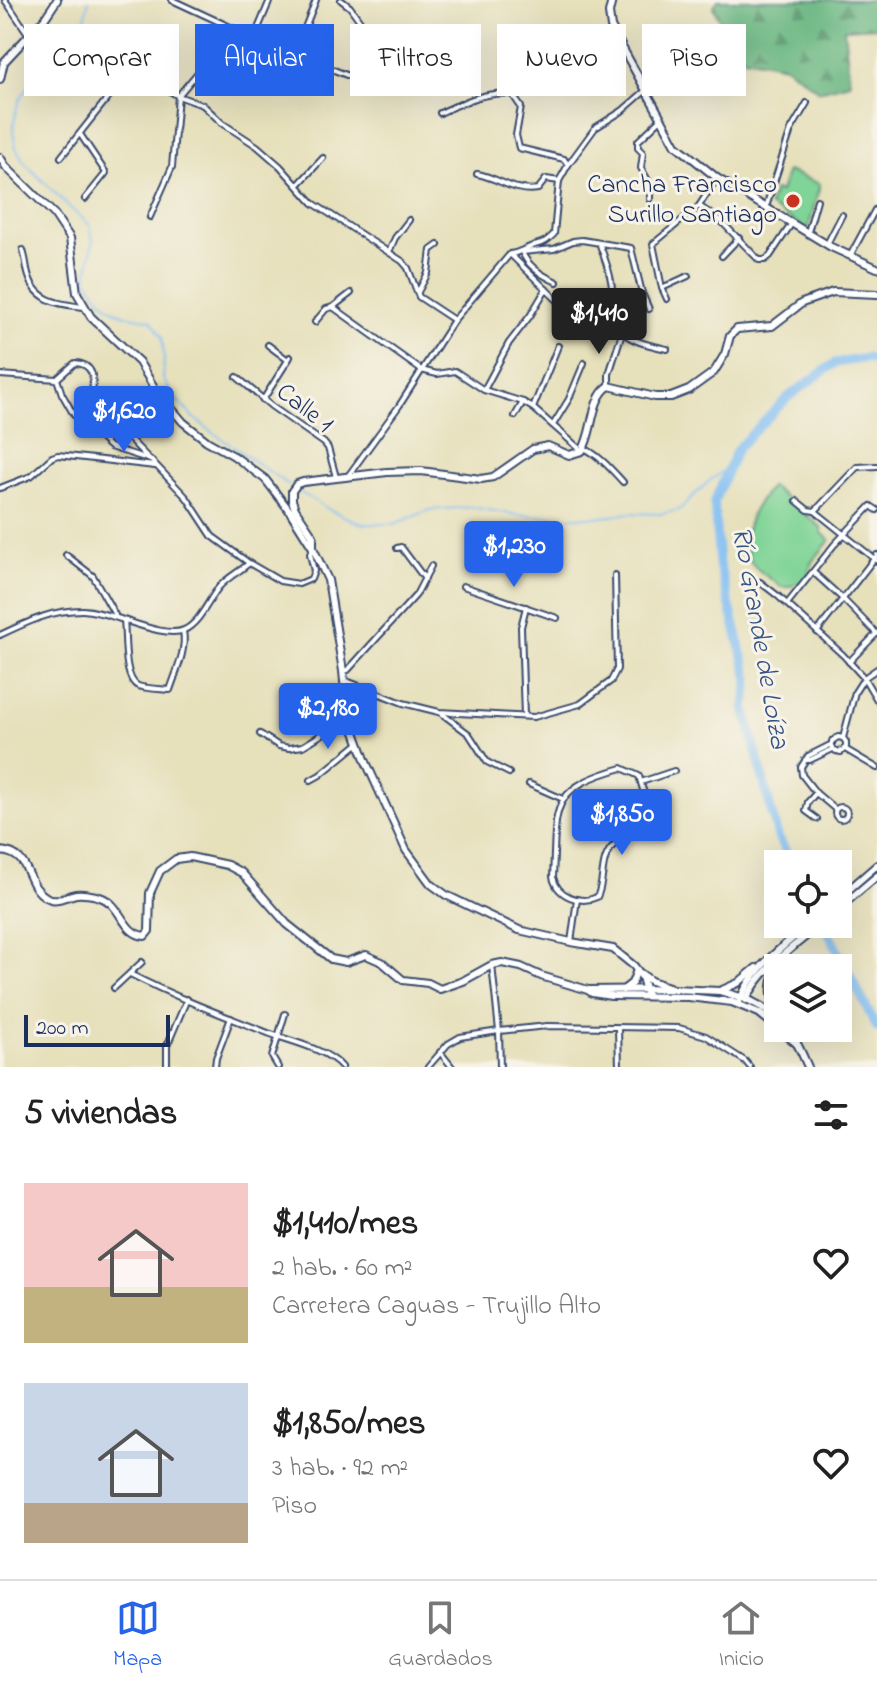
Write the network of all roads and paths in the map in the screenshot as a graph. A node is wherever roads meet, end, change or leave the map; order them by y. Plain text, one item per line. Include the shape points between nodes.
1 (5, 0) edge
2 (57, 0) edge
3 (172, 0) edge
4 (269, 0) edge
5 (316, 0) edge
6 (341, 0) edge
7 (612, 0) edge
8 (39, 24) edge
9 (224, 24) edge
10 (260, 24) edge
11 (306, 24) edge
12 (24, 28) edge
13 (24, 41) edge
14 (2, 65) edge
15 (334, 69) edge
16 (195, 76) edge
17 (0, 79) edge
18 (642, 85) edge
19 (642, 94) edge
20 (179, 95) edge
21 (110, 96) edge
22 (178, 96) joint
23 (648, 96) edge
24 (807, 103) dead end
25 (440, 113) dead end
26 (661, 119) junction
27 (80, 134) junction
28 (0, 157) edge
29 (61, 157) dead end
30 (323, 158) dead end
31 (568, 165) junction
32 (477, 174) dead end
33 (717, 178) junction
34 (559, 181) junction
35 (298, 185) junction
36 (85, 199) dead end
37 (650, 199) dead end
38 (817, 200) dead end
39 (699, 206) junction
40 (766, 207) junction
41 (875, 210) dead end
42 (842, 215) dead end
43 (150, 217) dead end
44 (409, 220) dead end
45 (792, 223) junction
46 (808, 232) junction
47 (739, 238) junction
48 (827, 244) junction
49 (438, 245) dead end
50 (600, 245) junction
51 (23, 250) dead end
52 (389, 252) junction
53 (522, 252) junction
54 (510, 254) junction
55 (722, 256) dead end
56 (850, 256) junction
57 (877, 268) edge
58 (688, 276) dead end
59 (557, 282) dead end
60 (662, 288) junction
61 (546, 289) junction
62 (351, 293) dead end
63 (418, 293) junction
64 (877, 294) edge
65 (667, 299) dead end
66 (558, 301) dead end
67 (84, 307) junction
68 (333, 307) junction
69 (649, 309) dead end
70 (454, 320) junction
71 (315, 322) dead end
72 (622, 333) junction
73 (268, 345) dead end
74 (558, 346) dead end
75 (667, 349) dead end
76 (584, 363) dead end
77 (421, 370) junction
78 (0, 375) edge
79 (237, 377) dead end
80 (57, 379) junction
81 (609, 386) junction
82 (484, 390) junction
83 (92, 394) dead end
84 (263, 400) junction
85 (523, 402) junction
86 (533, 408) junction
87 (515, 416) dead end
88 (553, 425) junction
89 (118, 427) dead end
90 (583, 449) junction
91 (151, 460) junction
92 (155, 466) junction
93 (877, 466) edge
94 (348, 476) junction
95 (336, 477) junction
96 (623, 482) dead end
97 (0, 488) edge
98 (797, 501) dead end
99 (877, 510) edge
100 (815, 511) junction
101 (844, 534) junction
102 (313, 548) junction
103 (397, 548) dead end
104 (66, 555) dead end
105 (876, 558) edge
106 (249, 563) junction
107 (431, 566) dead end
108 (813, 572) junction
109 (615, 575) dead end
110 (425, 579) junction
111 (760, 582) dead end
112 (463, 586) dead end
113 (843, 599) junction
114 (787, 604) junction
115 (526, 607) junction
116 (117, 617) junction
117 (557, 618) dead end
118 (124, 620) junction
119 (183, 631) junction
120 (817, 632) junction
121 (877, 633) edge
122 (0, 635) edge
123 (849, 662) junction
124 (877, 669) edge
125 (343, 671) junction
126 (864, 678) junction
127 (344, 680) junction
128 (877, 700) edge
129 (439, 712) junction
130 (524, 716) junction
131 (353, 723) junction
132 (260, 734) dead end
133 (843, 738) junction
134 (359, 743) junction
135 (832, 746) junction
136 (845, 749) junction
137 (877, 768) edge
138 (674, 771) dead end
139 (509, 773) dead end
140 (311, 780) dead end
141 (641, 782) junction
142 (529, 784) dead end
143 (816, 793) junction
144 (563, 799) junction
145 (835, 809) dead end
146 (817, 819) dead end
147 (0, 851) edge
148 (876, 871) edge
149 (852, 889) edge
150 (852, 895) edge
151 (577, 899) junction
152 (796, 938) edge
153 (802, 938) edge
154 (571, 942) junction
155 (782, 952) junction
156 (778, 954) edge
157 (142, 962) dead end
158 (764, 963) edge
159 (764, 964) edge
160 (492, 965) junction
161 (637, 970) junction
162 (130, 974) junction
163 (114, 988) dead end
164 (673, 989) junction
165 (588, 990) junction
166 (623, 990) junction
167 (720, 991) junction
168 (646, 992) junction
169 (187, 999) junction
170 (743, 1001) junction
171 (764, 1008) edge
172 (285, 1014) dead end
173 (231, 1018) junction
174 (618, 1028) junction
175 (499, 1031) junction
176 (277, 1037) junction
177 (796, 1043) joint
178 (440, 1052) junction
179 (167, 1067) edge
180 (215, 1067) edge
181 (278, 1067) edge
182 (342, 1067) edge
183 (428, 1067) edge
184 (452, 1067) edge
185 (500, 1067) edge
186 (619, 1067) edge
187 (750, 1067) edge
188 (808, 1067) edge

1 - 12 street
2 - 8 street
3 - 9 street
4 - 10 street
5 - 11 street
6 - 15 street via 385,61 366,79
7 - 18 street via 611,27
13 - 14 street
14 - 17 street
16 - 20 street
19 - 31 street via 595,128
21 - 27 street
22 - 35 street via 203,105
22 - 43 street via 172,167
23 - 26 street
24 - 40 street via 791,130
25 - 31 street via 478,96 512,94 521,107 519,148 564,159
26 - 33 street via 676,145
26 - 37 street via 638,141
27 - 29 street
27 - 36 street via 106,173
28 - 67 street via 70,238 77,293
30 - 35 street
31 - 34 street
32 - 34 street via 527,191 538,189 546,179
33 - 39 street
33 - 40 street
34 - 53 street via 554,234
35 - 52 street via 313,203
38 - 46 street
39 - 47 street
39 - 60 street via 653,244
40 - 45 street
41 - 56 street
42 - 48 street
44 - 52 street
45 - 46 street
45 - 47 street via 765,260 754,257
46 - 48 street
47 - 55 street
48 - 56 street
49 - 63 street via 431,250
50 - 53 street via 582,240
50 - 69 street via 631,248
50 - 72 street via 612,285 613,315
51 - 67 street via 27,272 41,295 51,302
52 - 63 street via 408,268
53 - 54 street
53 - 59 street via 533,268
54 - 61 street
54 - 70 street
56 - 57 street
58 - 60 street
60 - 65 street
61 - 66 street
61 - 82 street
62 - 68 street
63 - 70 street
64 - 81 street via 833,292 802,303 772,326 737,329 714,372 671,397
67 - 102 street via 139,362 183,422 265,479
68 - 71 street
68 - 77 street
70 - 77 street
72 - 75 street
72 - 81 street
73 - 84 street via 289,358
74 - 86 street
76 - 88 street
77 - 82 street via 455,371
77 - 94 street
78 - 80 street
79 - 84 street, Calle 1
80 - 83 street via 75,363 84,364 94,379
80 - 91 street via 74,415 96,436 121,452
81 - 90 street via 598,397
82 - 85 street
84 - 95 street, Calle 1 via 324,443
85 - 86 street
85 - 87 street
86 - 88 street
88 - 90 street
89 - 91 street
90 - 94 street via 569,455 548,446 533,449 493,477 481,479 421,471
90 - 96 street
91 - 92 street
92 - 97 street via 58,455 31,476
92 - 106 street via 187,498 212,536
93 - 100 street via 857,467
94 - 95 street
95 - 102 street via 303,482 292,491 295,509 313,536
98 - 100 street
99 - 101 street via 871,506
100 - 101 street
101 - 105 street
101 - 108 street
102 - 106 street via 311,579 299,584 280,581
102 - 125 street via 328,580
103 - 110 street
104 - 116 street via 93,576
105 - 113 street
106 - 119 street via 223,583
107 - 110 street
108 - 113 street
108 - 114 street
109 - 130 street via 617,669 611,681 580,704
110 - 125 street
111 - 114 street
112 - 115 street
113 - 120 street
113 - 121 street
114 - 120 street
115 - 117 street
115 - 130 street via 521,627
116 - 118 street
116 - 122 street via 82,610 43,615
118 - 119 street
118 - 119 street via 127,672 139,686 170,690
120 - 123 street
121 - 123 street
123 - 126 street
124 - 126 street
125 - 127 street
126 - 128 street
126 - 133 street
127 - 129 street
127 - 131 street
129 - 130 street
129 - 139 street via 469,734 487,762
131 - 132 street via 289,748
131 - 134 street
133 - 135 street via 836,737
133 - 136 street
134 - 140 street
134 - 154 street via 406,850 431,884 519,930
135 - 136 street via 838,752
135 - 143 street via 808,756 801,767
136 - 137 street
138 - 141 street
141 - 144 street via 622,768 584,782
141 - 151 street via 650,826 613,845 597,897
142 - 144 street
143 - 145 street
143 - 146 street via 806,811
144 - 151 street via 555,822 553,877 559,891
147 - 160 street via 21,858 45,897 101,897 141,937 149,931 150,893 160,871 176,859 190,857 242,873 287,924 331,959 346,962 366,955 403,980 440,989
148 - 149 street
148 - 150 street
151 - 154 street
152 - 155 street
153 - 155 street
154 - 161 street via 613,949
155 - 156 street
155 - 170 street
157 - 162 street
158 - 167 street
159 - 170 street
160 - 165 street via 521,967
160 - 175 street
161 - 164 street
161 - 166 street
161 - 168 street
162 - 163 street
162 - 169 street
164 - 167 street
164 - 168 street
165 - 166 street
165 - 168 street via 611,996
166 - 168 street
167 - 170 street
168 - 170 street
169 - 173 street
169 - 179 street via 167,1046
170 - 171 street
170 - 177 street
172 - 176 street
173 - 176 street
173 - 180 street
174 - 175 street
174 - 186 street
174 - 187 street via 679,1028 706,1036
175 - 178 street via 460,1037
175 - 185 street
176 - 181 street via 272,1057
176 - 182 street
177 - 188 street
178 - 183 street
178 - 184 street

